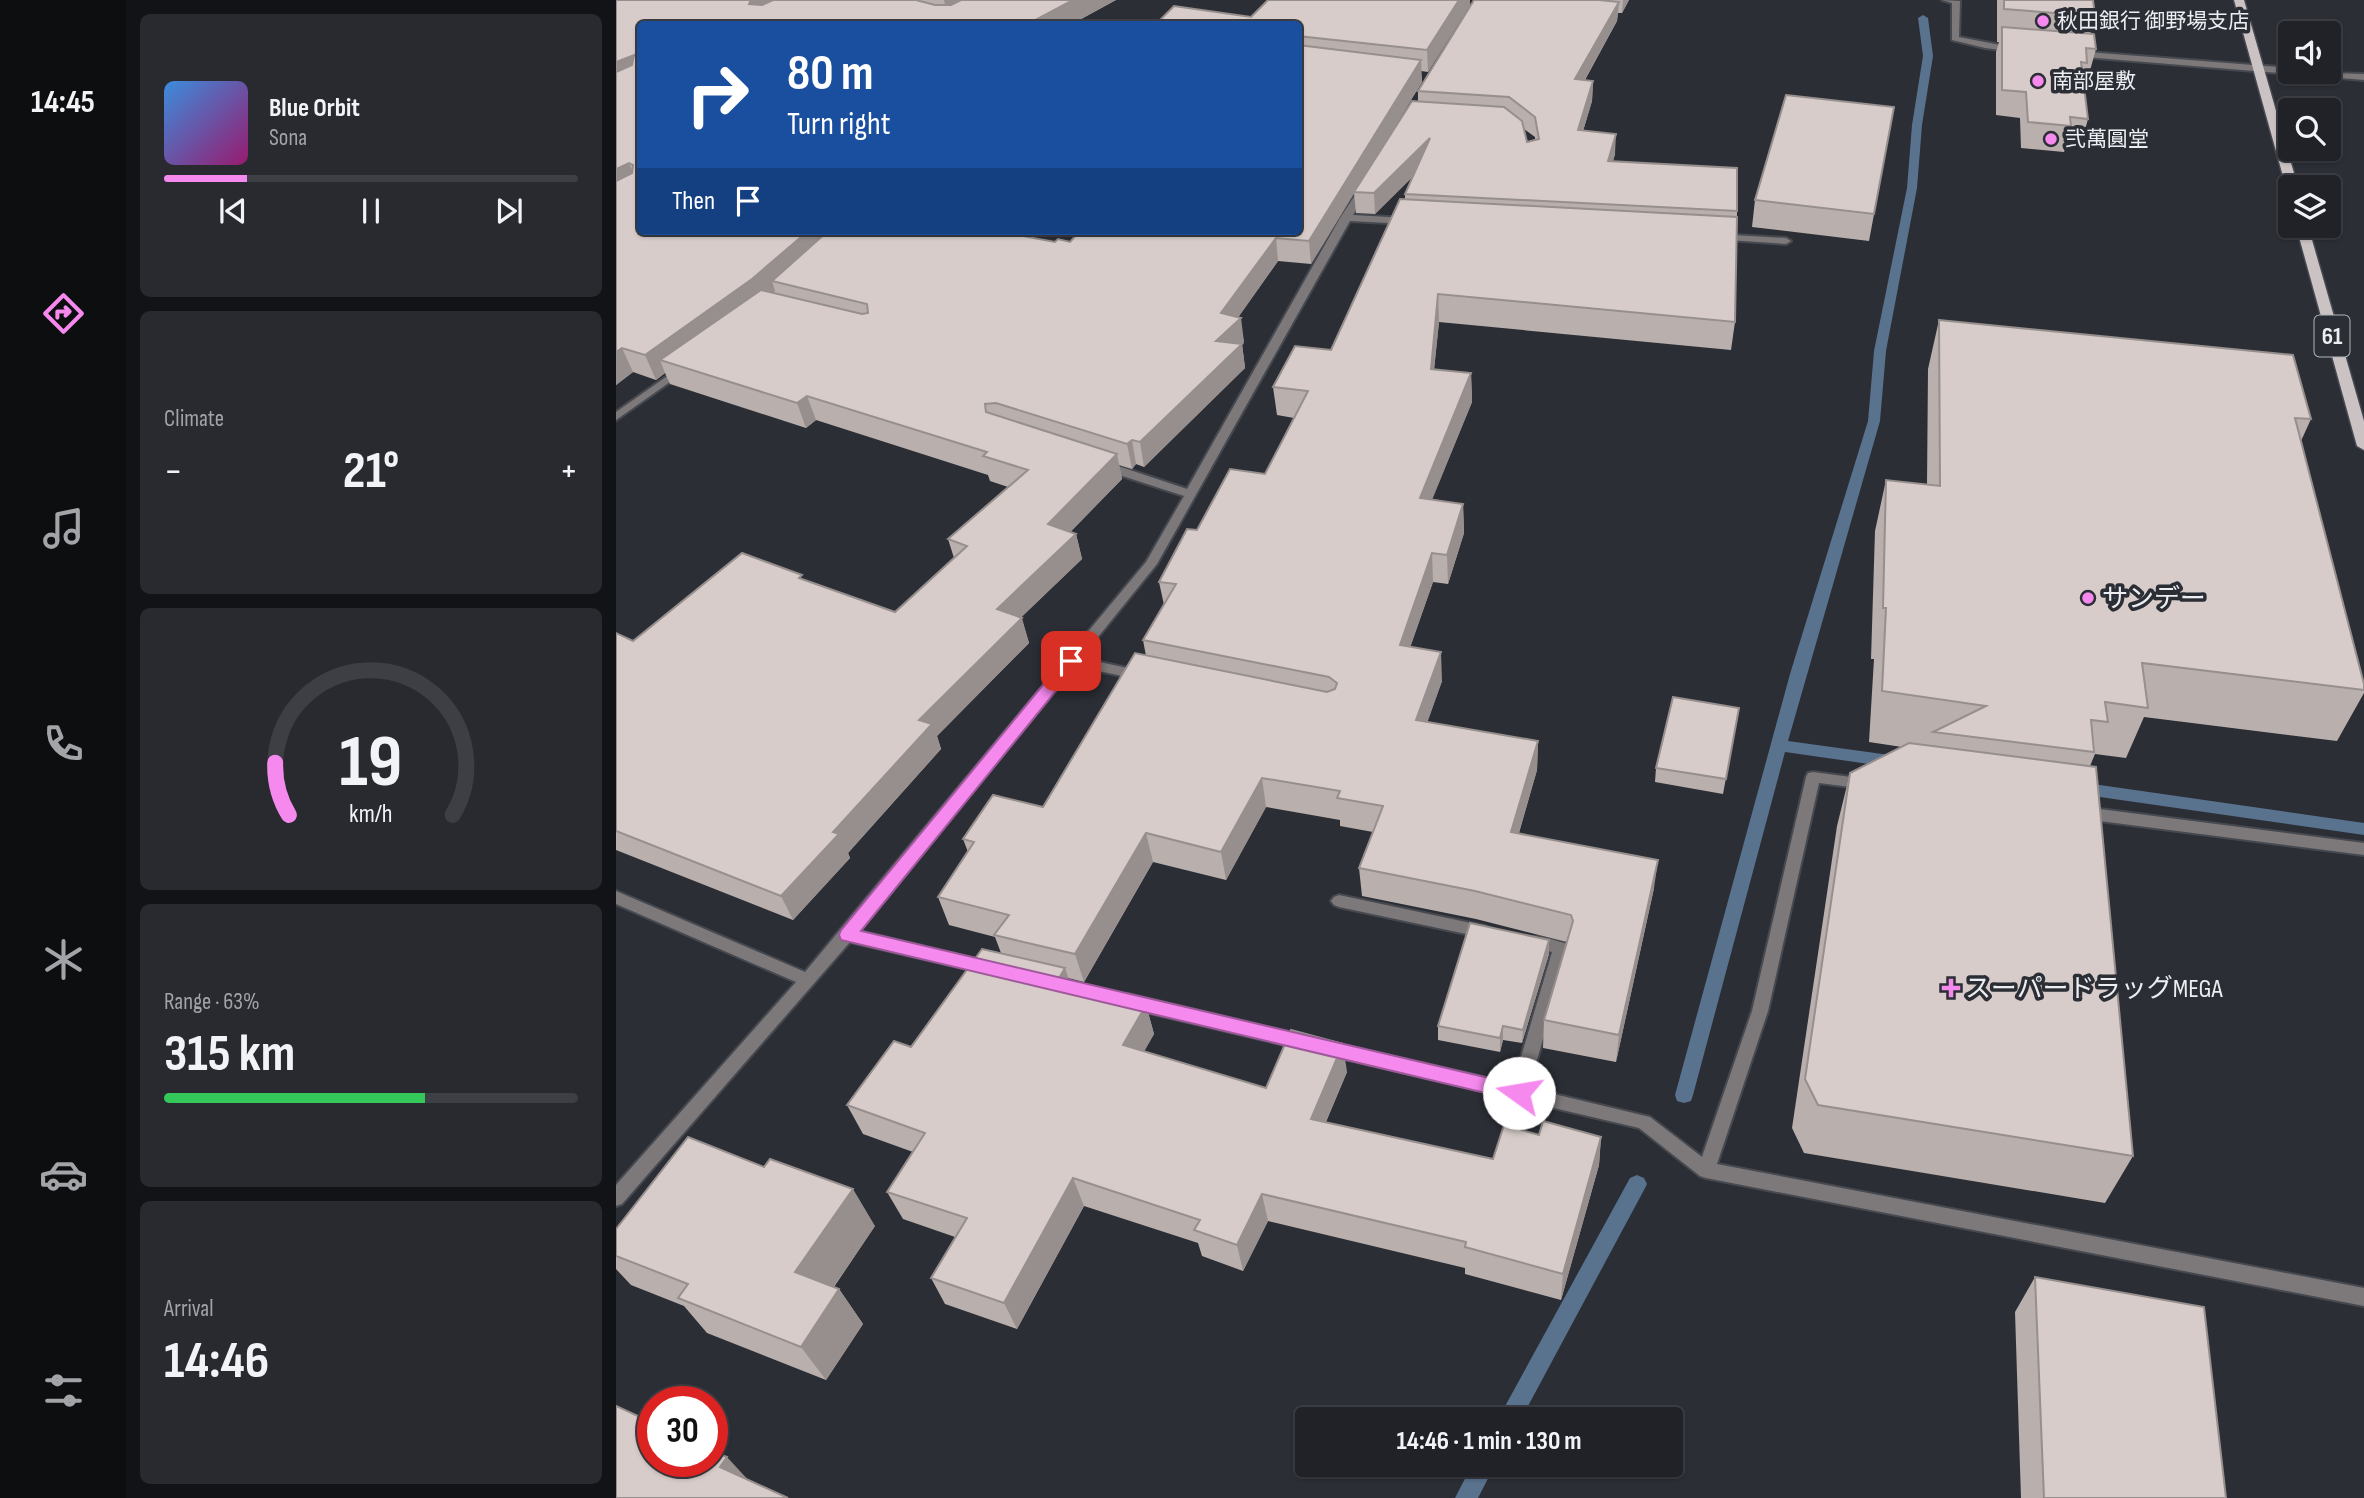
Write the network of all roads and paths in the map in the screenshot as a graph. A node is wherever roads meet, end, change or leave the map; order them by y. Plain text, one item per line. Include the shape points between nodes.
1 (1946, 0) edge
2 (2239, 0) edge
3 (2023, 50) edge
4 (2062, 53) edge
5 (2260, 69) junction
6 (2278, 70) edge
7 (2341, 75) edge
8 (2364, 77) edge
9 (2288, 175) edge
10 (1366, 184) edge
11 (1345, 218) junction
12 (1414, 221) edge
13 (1703, 236) edge
14 (2305, 238) edge
15 (1786, 241) dead end
16 (692, 362) edge
17 (616, 417) edge
18 (2364, 446) edge
19 (1098, 464) edge
20 (1191, 494) junction
21 (1071, 661) junction
22 (1153, 678) edge
23 (1882, 786) edge
24 (2074, 811) edge
25 (2364, 849) edge
26 (616, 897) edge
27 (1339, 901) dead end
28 (1496, 934) edge
29 (847, 935) junction
30 (1522, 939) edge
31 (1009, 973) edge
32 (808, 980) junction
33 (1116, 998) edge
34 (1519, 1093) junction
35 (1706, 1170) junction
36 (616, 1198) edge
37 (2364, 1297) edge

1 - 3 street via 1956,1 1955,38
2 - 5 main road
4 - 5 street
5 - 6 street
5 - 9 main road
7 - 8 street
10 - 11 street
11 - 12 street
11 - 20 street
13 - 15 street
14 - 18 main road, 61
16 - 17 street
19 - 20 street
20 - 21 street via 1151,564
21 - 22 street
21 - 29 street
23 - 35 street via 1813,777 1760,1011
24 - 25 street
26 - 32 street
27 - 28 street
29 - 31 street
29 - 32 street
30 - 34 street via 1561,947
32 - 36 street
33 - 34 street
34 - 35 street via 1644,1122
35 - 37 street

